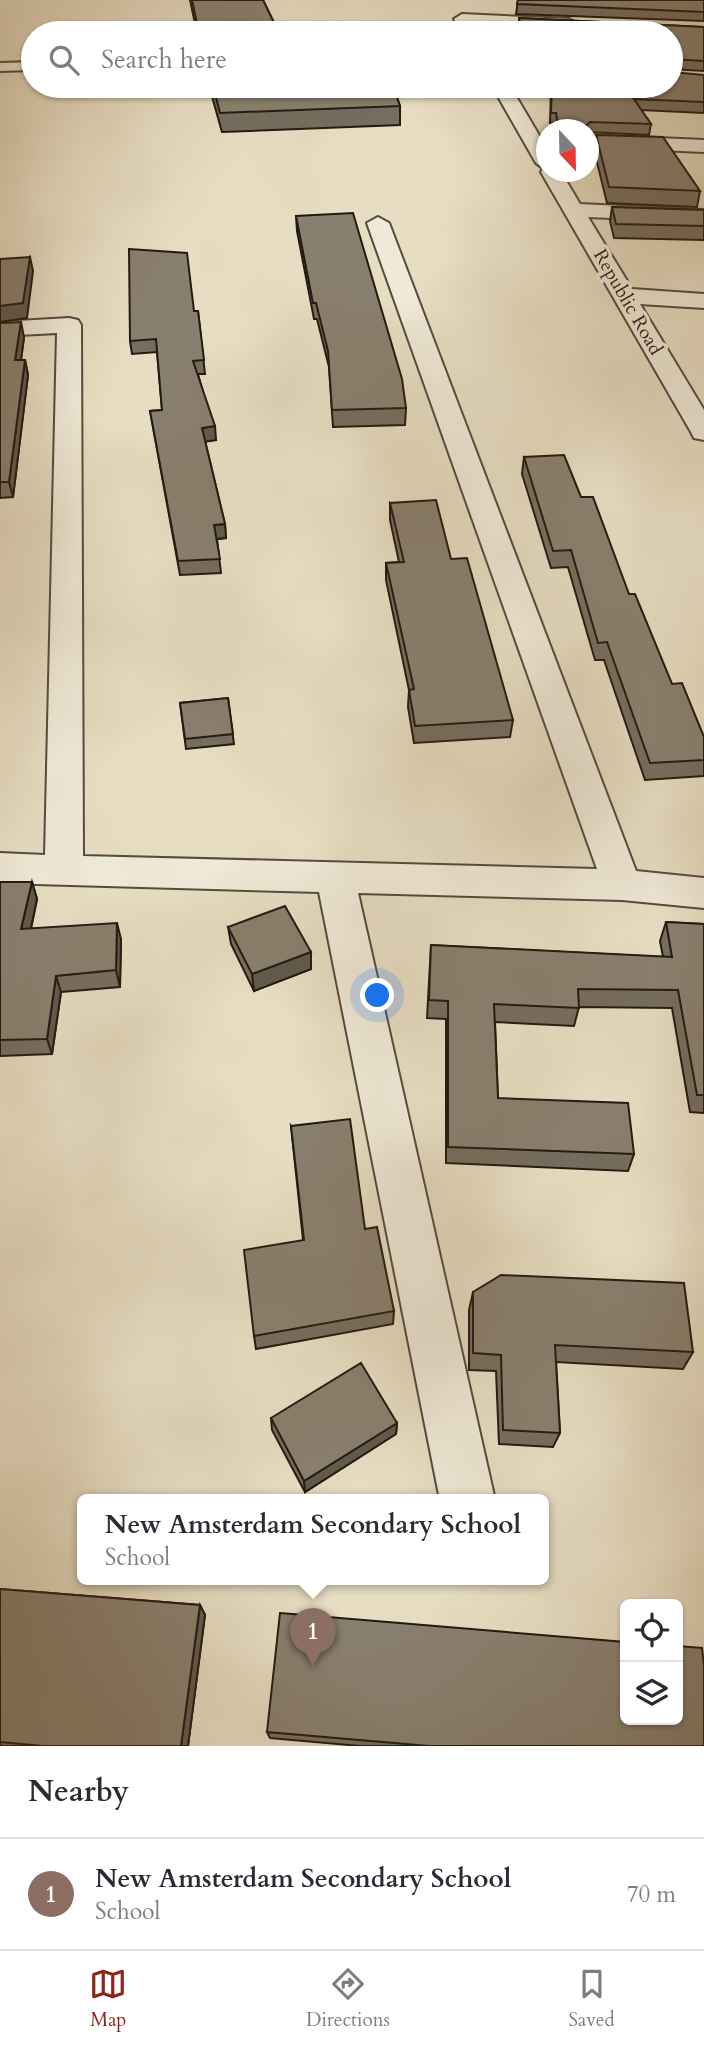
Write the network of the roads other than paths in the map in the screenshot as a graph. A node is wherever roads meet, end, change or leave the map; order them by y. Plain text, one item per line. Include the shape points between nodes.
1 (451, 0) edge
2 (463, 21) edge
3 (21, 67) edge
4 (0, 68) edge
5 (510, 98) edge
6 (536, 135) edge
7 (599, 141) edge
8 (704, 146) edge
9 (557, 182) edge
10 (574, 210) junction
11 (704, 216) edge
12 (378, 223) dead end
13 (625, 296) junction
14 (704, 301) edge
15 (0, 329) edge
16 (704, 432) edge
17 (0, 868) edge
18 (64, 871) junction
19 (336, 879) junction
20 (622, 885) junction
21 (704, 893) edge
22 (467, 1494) edge

1 - 2 street
3 - 4 lane
5 - 6 street
7 - 8 street
9 - 10 street, Republic Road
10 - 11 street
10 - 13 street, Republic Road
12 - 20 street
13 - 14 street
13 - 16 street, Republic Road
15 - 18 street via 69,325
17 - 18 street
18 - 19 street
19 - 20 street
19 - 22 street
20 - 21 street

